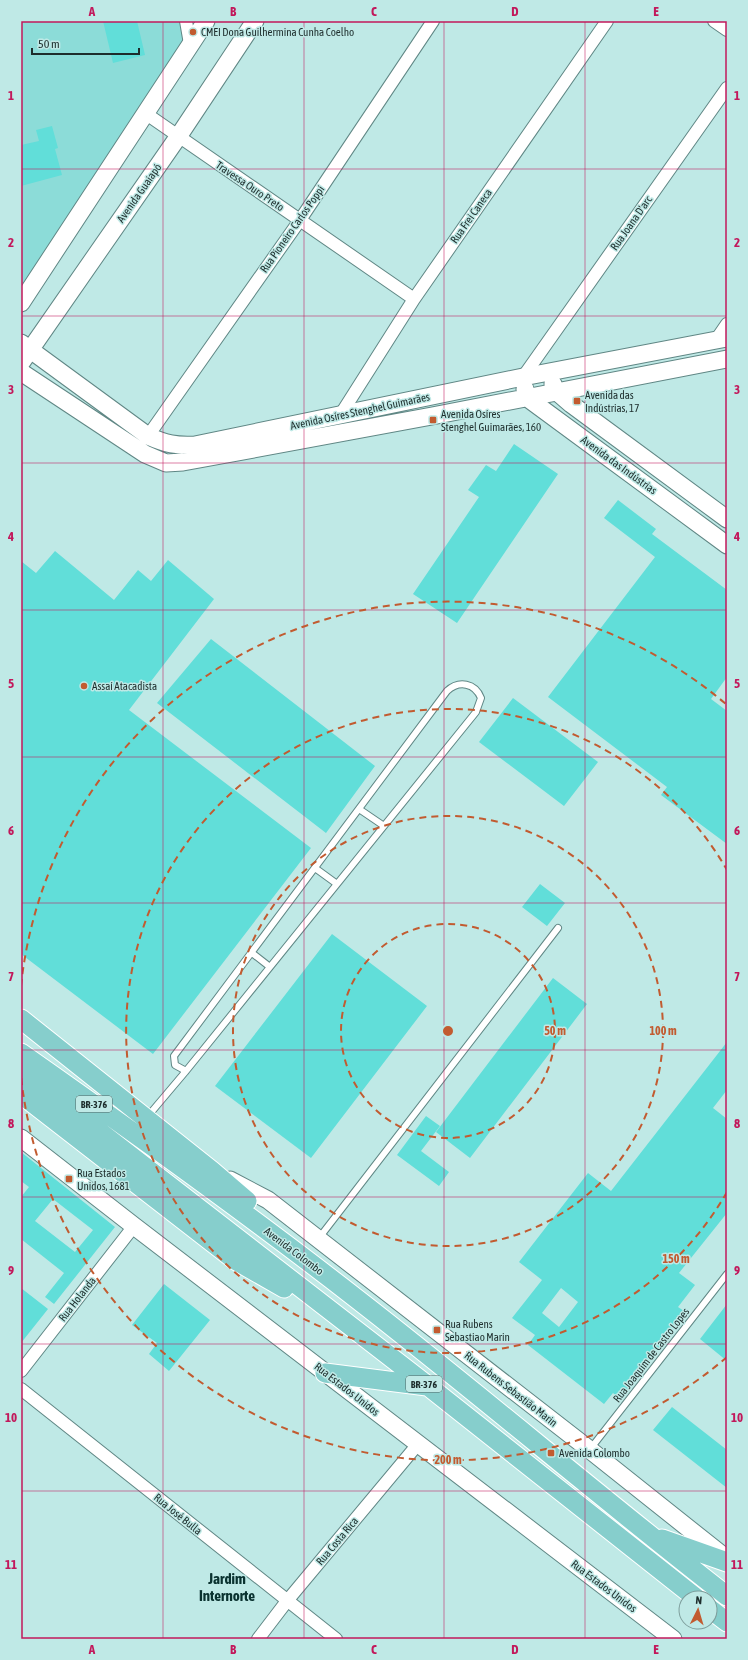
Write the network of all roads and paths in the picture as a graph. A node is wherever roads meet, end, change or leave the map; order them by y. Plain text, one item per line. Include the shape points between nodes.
1 (186, 21) edge
2 (206, 21) edge
3 (255, 21) edge
4 (433, 21) edge
5 (607, 21) edge
6 (714, 21) edge
7 (727, 30) edge
8 (190, 44) junction
9 (727, 88) edge
10 (145, 113) junction
11 (178, 137) junction
12 (300, 220) junction
13 (414, 299) junction
14 (21, 303) edge
15 (727, 324) edge
16 (722, 339) edge
17 (24, 352) edge
18 (536, 358) junction
19 (726, 359) edge
20 (21, 372) edge
21 (548, 373) junction
22 (523, 377) junction
23 (556, 391) junction
24 (526, 397) junction
25 (341, 414) junction
26 (148, 436) junction
27 (727, 519) edge
28 (727, 545) edge
29 (359, 809) junction
30 (384, 826) junction
31 (315, 868) junction
32 (337, 884) junction
33 (558, 928) dead end
34 (252, 953) junction
35 (270, 967) junction
36 (21, 1019) edge
37 (21, 1053) edge
38 (21, 1071) edge
39 (186, 1071) junction
40 (21, 1094) edge
41 (146, 1119) junction
42 (21, 1138) edge
43 (212, 1171) junction
44 (134, 1226) junction
45 (318, 1239) junction
46 (727, 1274) edge
47 (357, 1299) junction
48 (339, 1319) junction
49 (21, 1371) edge
50 (325, 1373) junction
51 (428, 1386) junction
52 (21, 1389) edge
53 (418, 1444) junction
54 (590, 1450) junction
55 (646, 1533) junction
56 (727, 1560) edge
57 (686, 1590) edge
58 (727, 1596) edge
59 (287, 1601) junction
60 (718, 1615) edge
61 (727, 1622) edge
62 (258, 1639) edge
63 (336, 1639) edge
64 (674, 1639) edge

1 - 8 street
2 - 8 main road
3 - 11 main road, Avenida Guaiapó
4 - 12 street, Rua Pioneiro Carlos Poppi
5 - 13 street, Rua Frei Caneca
6 - 7 street
8 - 10 main road
9 - 18 street, Rua Joana D'arc
10 - 11 street, Travessa Ouro Preto
10 - 14 main road
11 - 12 street, Travessa Ouro Preto
11 - 17 main road, Avenida Guaiapó
12 - 13 street, Travessa Ouro Preto
12 - 26 street, Rua Pioneiro Carlos Poppi
13 - 25 street, Rua Frei Caneca
15 - 16 street
16 - 21 main road, Avenida Osíres Stenghel Guimarães
17 - 26 main road, Avenida Osíres Stenghel Guimarães
18 - 21 street
18 - 22 street, Rua Joana D'arc
19 - 23 main road, Avenida Osíres Stenghel Guimarães
20 - 24 main road, Avenida Osíres Stenghel Guimarães via 145,454 166,463
21 - 22 main road, Avenida Osíres Stenghel Guimarães
21 - 23 main road, Avenida das Indústrias
22 - 24 main road
22 - 25 main road, Avenida Osíres Stenghel Guimarães
23 - 24 main road, Avenida Osíres Stenghel Guimarães
23 - 27 main road, Avenida das Indústrias
24 - 28 main road, Avenida das Indústrias
25 - 26 main road, Avenida Osíres Stenghel Guimarães via 195,445 177,446
29 - 30 lane
29 - 30 lane via 447,691 453,685 468,684 478,691 481,698 476,712
29 - 31 lane
30 - 32 lane
31 - 32 lane
31 - 34 lane
32 - 35 lane
33 - 45 lane
34 - 35 lane
34 - 39 lane via 174,1056 175,1065
35 - 39 lane
36 - 41 main road
37 - 47 main road, Avenida Colombo / BR-376 via 167,1155
38 - 48 main road, BR-376
39 - 41 lane
40 - 48 main road via 235,1260
41 - 43 main road
42 - 44 main road, Rua Estados Unidos
43 - 45 main road, Rua Rubens Sebastião Marin via 268,1200
43 - 47 main road
44 - 49 street, Rua Holanda
44 - 50 main road, Rua Estados Unidos
45 - 54 main road, Rua Rubens Sebastião Marin
46 - 54 lane, Rua Joaquim de Castro Lopes
47 - 55 main road, Avenida Colombo / BR-376
48 - 51 main road, BR-376
50 - 51 main road
50 - 53 main road, Rua Estados Unidos
51 - 57 main road, BR-376
52 - 59 street, Rua José Bulla
53 - 59 street, Rua Costa Rica
53 - 64 main road, Rua Estados Unidos
54 - 56 main road, Rua Rubens Sebastião Marin
55 - 56 main road
55 - 58 main road, Avenida Colombo / BR-376
59 - 62 street, Rua Costa Rica
59 - 63 street, Rua José Bulla
60 - 61 main road

